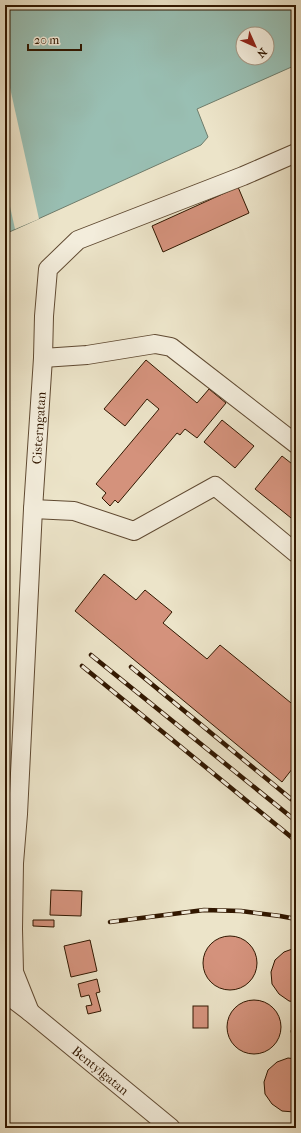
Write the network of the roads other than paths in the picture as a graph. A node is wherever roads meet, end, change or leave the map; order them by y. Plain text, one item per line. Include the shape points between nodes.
1 (296, 153) edge
2 (43, 358) junction
3 (296, 444) edge
4 (33, 509) junction
5 (296, 553) edge
6 (9, 870) edge
7 (5, 993) edge
8 (30, 1012) junction
9 (171, 1128) edge

1 - 2 lane, Cisterngatan via 244,176 78,240 48,269
2 - 3 lane via 87,355 155,344 171,347
2 - 4 lane, Cisterngatan
4 - 5 lane via 74,511 134,531 215,486
4 - 6 lane, Cisterngatan via 18,814
6 - 8 lane, Cisterngatan via 14,972
7 - 8 lane, Bentylgatan
8 - 9 lane, Bentylgatan

